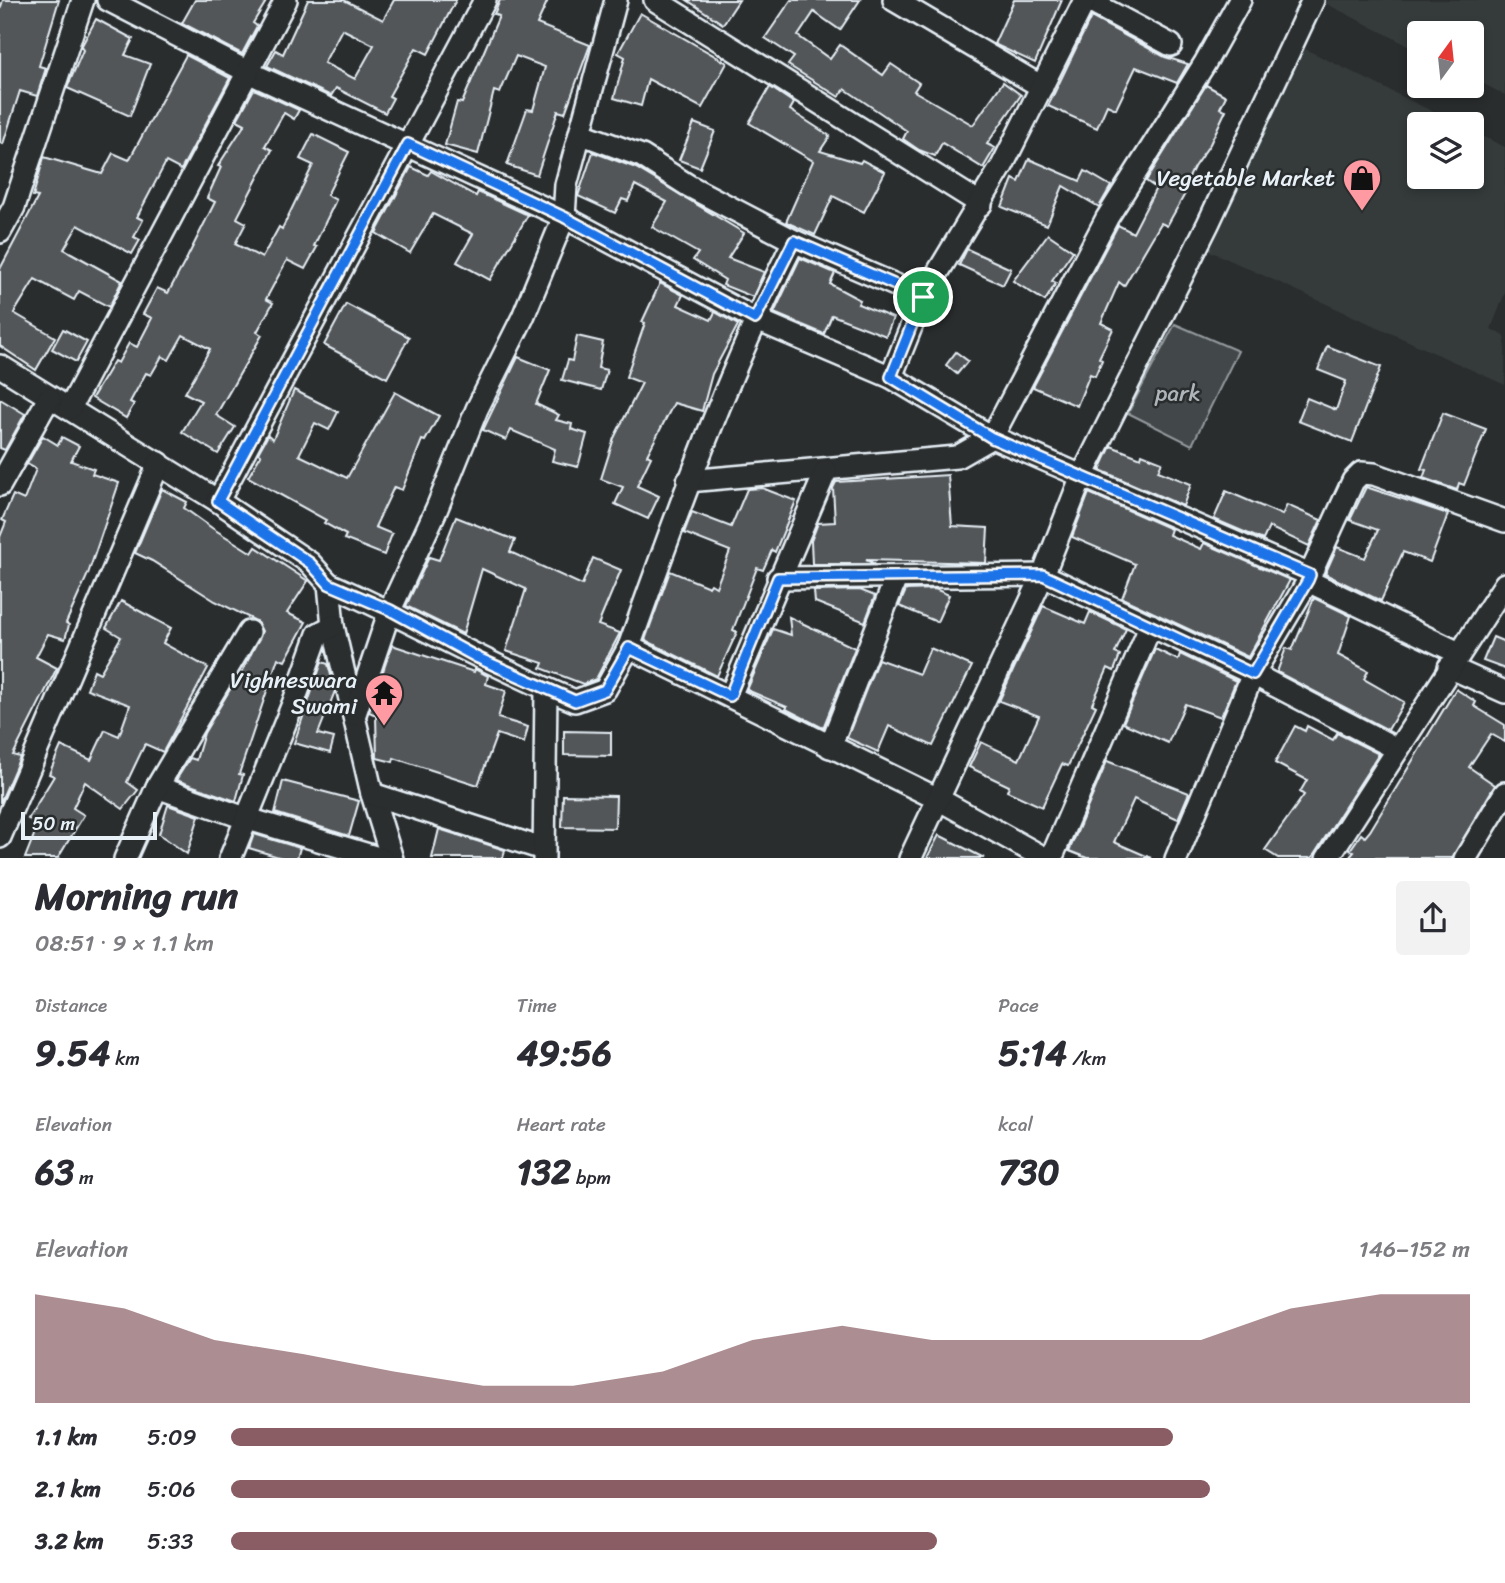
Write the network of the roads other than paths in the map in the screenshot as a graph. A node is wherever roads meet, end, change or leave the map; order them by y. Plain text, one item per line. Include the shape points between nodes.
1 (83, 0) edge
2 (108, 0) edge
3 (286, 0) edge
4 (485, 0) edge
5 (616, 0) edge
6 (655, 0) edge
7 (894, 0) edge
8 (1086, 0) edge
9 (1240, 0) edge
10 (1313, 0) edge
11 (1171, 45) dead end
12 (250, 72) junction
13 (1042, 87) junction
14 (582, 134) junction
15 (408, 144) junction
16 (7, 204) edge
17 (981, 204) junction
18 (564, 217) junction
19 (0, 232) edge
20 (794, 241) junction
21 (923, 297) junction
22 (755, 319) junction
23 (1, 369) edge
24 (891, 377) junction
25 (49, 398) junction
26 (70, 408) junction
27 (992, 438) junction
28 (159, 463) junction
29 (826, 471) junction
30 (1081, 478) junction
31 (688, 481) junction
32 (0, 485) edge
33 (218, 501) junction
34 (1505, 521) edge
35 (1043, 575) junction
36 (778, 578) junction
37 (896, 578) junction
38 (1309, 578) junction
39 (329, 584) junction
40 (1505, 584) edge
41 (390, 610) junction
42 (1151, 625) junction
43 (333, 626) junction
44 (249, 632) dead end
45 (629, 648) junction
46 (1454, 660) junction
47 (1253, 674) junction
48 (546, 689) junction
49 (1505, 692) edge
50 (730, 696) junction
51 (355, 715) junction
52 (830, 747) junction
53 (1397, 749) junction
54 (158, 787) junction
55 (1505, 793) edge
56 (372, 794) junction
57 (940, 800) junction
58 (245, 818) junction
59 (0, 837) edge
60 (543, 854) edge
61 (1039, 857) edge
62 (125, 858) edge
63 (230, 858) edge
64 (379, 858) edge
65 (392, 858) edge
66 (911, 858) edge
67 (1176, 858) edge
68 (1329, 858) edge
69 (1466, 858) edge

1 - 16 street
2 - 12 street
3 - 12 street
4 - 15 street
5 - 14 street
6 - 17 street
7 - 13 street
8 - 11 street
8 - 13 street
9 - 27 street via 1107,218
10 - 30 street
12 - 15 street
12 - 26 street
13 - 17 street
14 - 18 street via 566,185
14 - 20 street via 642,156
15 - 18 street
15 - 33 street
16 - 19 street
17 - 21 street
18 - 22 street
18 - 41 street
20 - 21 street
20 - 22 street
21 - 24 street
22 - 24 street
22 - 31 street
23 - 25 street
24 - 27 street
25 - 26 street
25 - 32 street
26 - 28 street
27 - 29 street via 957,457
27 - 30 street
28 - 33 street
28 - 59 street
29 - 31 street
29 - 36 street
30 - 35 street
30 - 38 street
31 - 45 street
33 - 39 street via 310,563
34 - 38 street via 1361,472
35 - 37 street
35 - 42 street
35 - 57 street
36 - 37 street
36 - 50 street
37 - 52 street
38 - 46 street
38 - 47 street
39 - 41 street
39 - 43 street
40 - 46 street
41 - 48 street
41 - 51 street
42 - 47 street
42 - 61 street
43 - 51 street
43 - 58 street via 318,634
44 - 54 street
45 - 48 street via 605,690 575,701
45 - 50 street
46 - 49 street
46 - 53 street
47 - 53 street
47 - 67 street
48 - 60 street
50 - 52 street
51 - 56 street
52 - 57 street
53 - 68 street
54 - 58 street
54 - 62 street
55 - 69 street
56 - 60 street
56 - 65 street
57 - 61 street
57 - 66 street
58 - 63 street
58 - 64 street

